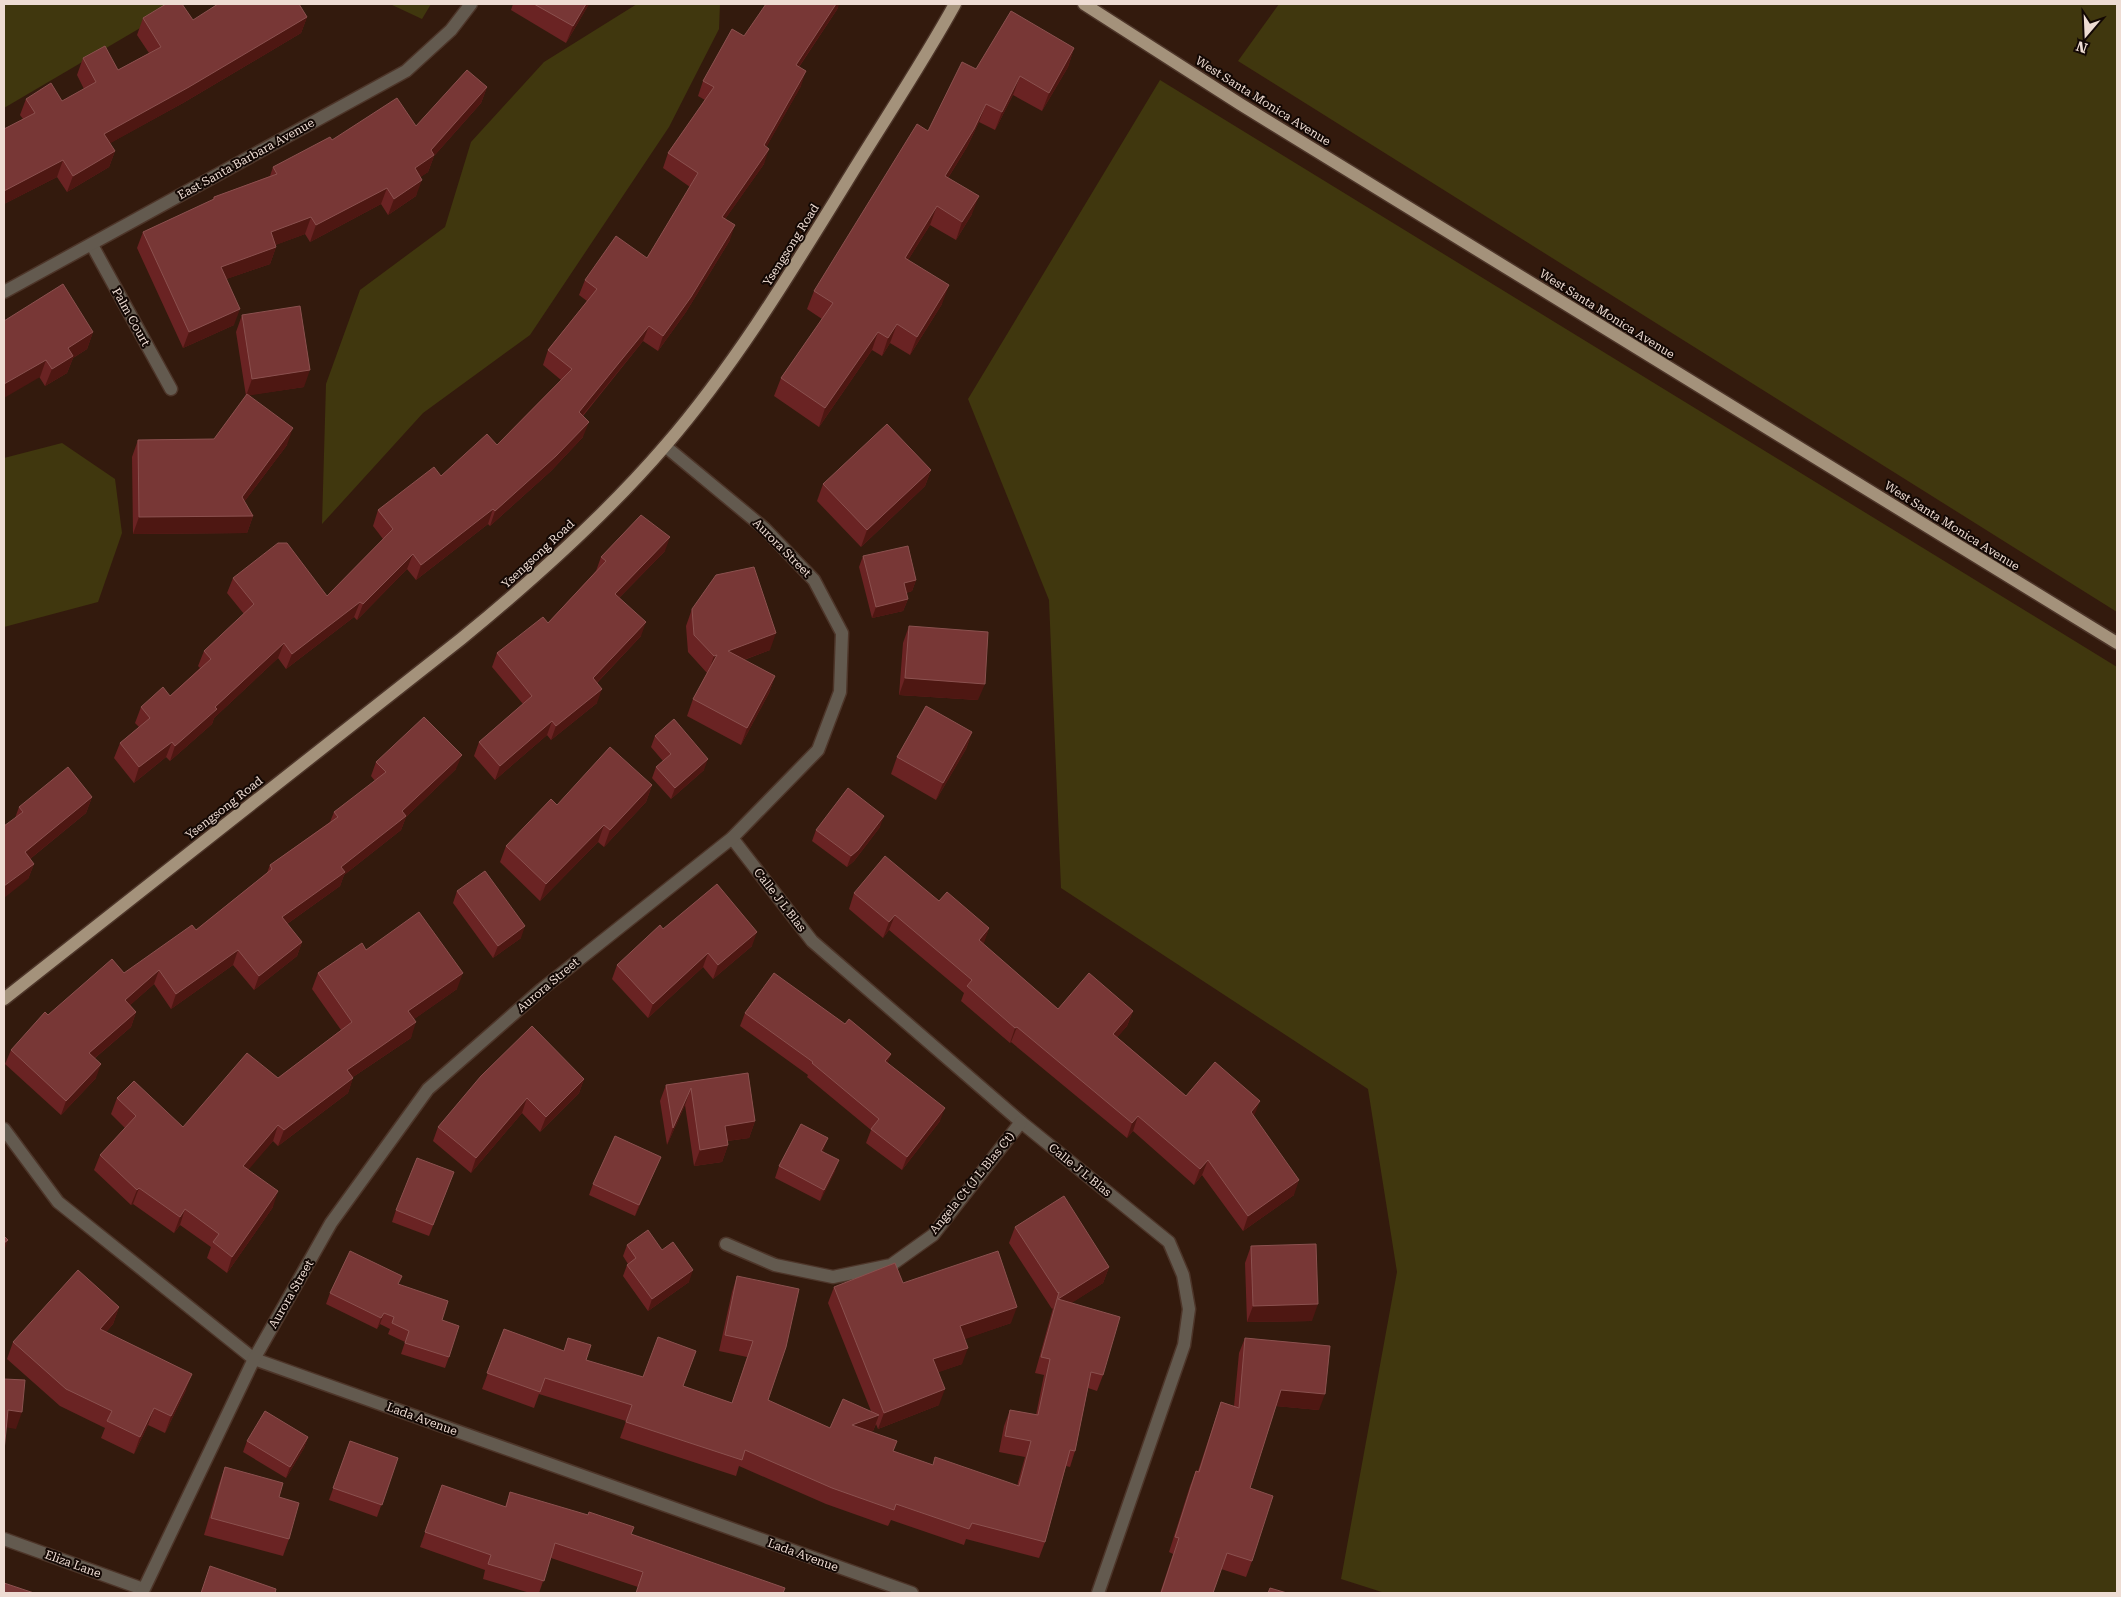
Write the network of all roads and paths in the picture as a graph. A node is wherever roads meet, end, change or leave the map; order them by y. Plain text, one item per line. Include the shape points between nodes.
1 (471, 4) edge
2 (955, 4) edge
3 (1084, 4) edge
4 (92, 246) junction
5 (4, 292) edge
6 (171, 389) dead end
7 (665, 446) junction
8 (2117, 644) edge
9 (732, 838) junction
10 (4, 999) edge
11 (1021, 1122) junction
12 (4, 1129) edge
13 (726, 1244) dead end
14 (254, 1360) junction
15 (4, 1539) edge
16 (142, 1591) edge
17 (912, 1593) edge
18 (1098, 1593) edge

1 - 4 street, East Santa Barbara Avenue via 452,30 406,70
2 - 7 main road, Ysengsong Road via 786,280 748,337
3 - 8 main road, West Santa Monica Avenue via 1240,104
4 - 5 street, East Santa Barbara Avenue
4 - 6 street, Palm Court
7 - 9 street, Aurora Street via 764,528 808,573 842,633 840,692 818,750
7 - 10 main road, Ysengsong Road via 574,541 510,599
9 - 11 street, Calle J L Blas via 812,941
9 - 14 street, Aurora Street via 542,989 428,1089 331,1224
11 - 13 street, Angela Ct (J L Blas Ct) via 933,1235 891,1265 833,1278 775,1265
11 - 18 street, Calle J L Blas via 1168,1242 1183,1275 1189,1309 1184,1344
12 - 14 street, Lada Avenue via 58,1202
14 - 16 street, Aurora Street
14 - 17 street, Lada Avenue
15 - 16 street, Eliza Lane

